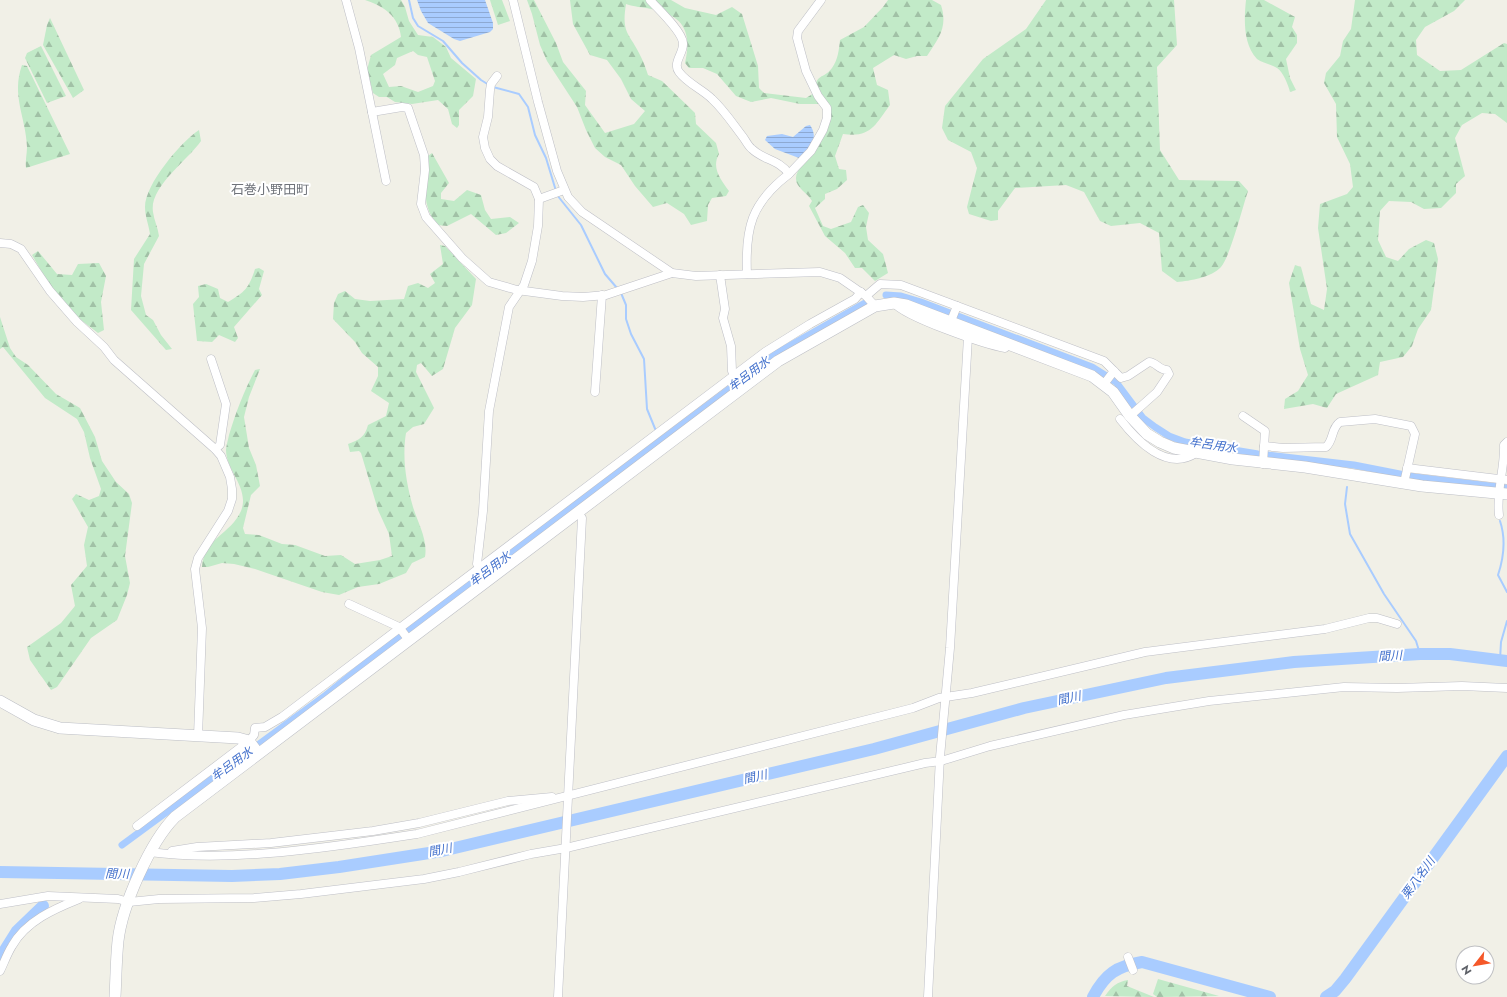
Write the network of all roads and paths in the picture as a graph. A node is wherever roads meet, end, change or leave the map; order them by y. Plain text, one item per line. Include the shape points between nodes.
1 (346, 0) edge
2 (513, 0) edge
3 (650, 0) edge
4 (821, 0) edge
5 (497, 76) dead end
6 (372, 112) junction
7 (789, 174) junction
8 (386, 181) dead end
9 (559, 192) junction
10 (539, 199) junction
11 (0, 243) edge
12 (672, 273) junction
13 (747, 274) junction
14 (720, 275) junction
15 (521, 290) junction
16 (863, 294) junction
17 (602, 295) junction
18 (894, 303) junction
19 (875, 306) junction
20 (954, 313) junction
21 (968, 337) junction
22 (1010, 343) junction
23 (212, 359) dead end
24 (734, 375) junction
25 (1109, 378) junction
26 (595, 392) dead end
27 (1128, 416) junction
28 (1243, 416) dead end
29 (655, 436) junction
30 (1507, 442) edge
31 (660, 448) junction
32 (215, 449) junction
33 (1263, 454) junction
34 (1407, 469) junction
35 (1502, 480) edge
36 (1405, 481) junction
37 (1501, 493) edge
38 (577, 512) junction
39 (1499, 515) dead end
40 (480, 568) junction
41 (487, 578) junction
42 (349, 604) dead end
43 (1397, 624) dead end
44 (400, 628) junction
45 (407, 638) junction
46 (1507, 688) edge
47 (945, 698) junction
48 (0, 701) edge
49 (198, 736) junction
50 (254, 742) junction
51 (941, 759) junction
52 (568, 796) junction
53 (136, 826) dead end
54 (566, 846) junction
55 (148, 854) junction
56 (82, 898) junction
57 (130, 899) junction
58 (0, 904) edge
59 (1128, 957) dead end
60 (1133, 969) dead end
61 (0, 971) edge
62 (115, 997) edge
63 (558, 997) edge
64 (928, 997) edge

1 - 6 street
2 - 9 street
3 - 7 street via 670,22 683,42 677,63 679,72 712,99 750,148 785,168
4 - 7 street via 798,31 797,38 806,71 826,108 827,118 812,151
5 - 10 street via 490,87 488,117 482,137 485,148 497,166 534,187
6 - 8 street
6 - 15 street via 408,108 424,155 421,204 426,217 482,277 496,285
7 - 13 street via 754,212 746,242
9 - 10 street
9 - 12 street via 582,212
10 - 15 street via 536,243
11 - 32 street via 11,244 21,249 50,291 77,322 114,360
12 - 14 street
12 - 17 street
13 - 14 street
13 - 16 street via 820,272 840,278
14 - 24 street via 723,318 731,346
15 - 17 street via 562,296
15 - 40 street via 509,307 489,412 477,564
16 - 19 street
16 - 20 street via 880,284 901,285
16 - 24 street via 784,339
17 - 26 street
18 - 19 street
18 - 20 street
18 - 21 street via 909,314
19 - 31 street via 778,361
20 - 22 street
20 - 25 street via 1018,330 1104,361
21 - 22 street via 997,347 1005,348
21 - 47 street
22 - 25 street via 1092,376
23 - 32 street via 226,404 220,444
24 - 29 street
25 - 27 street
25 - 27 street via 1124,378 1153,362 1158,368 1167,370 1169,374 1157,392
27 - 33 street via 1160,442 1196,453
28 - 33 street via 1265,431
29 - 31 street
29 - 40 street
30 - 35 street via 1504,445
31 - 38 street
32 - 49 street via 225,464 232,499 228,511 206,542 195,569 202,628
33 - 34 street via 1283,448 1326,447 1336,425 1340,422 1379,420 1411,426 1414,429
33 - 36 street via 1305,467
34 - 35 street
34 - 36 street
35 - 37 street
36 - 37 street
37 - 39 street
38 - 41 street
38 - 52 street via 582,518
40 - 41 street
40 - 44 street
41 - 45 street
42 - 44 street
43 - 47 street via 1369,618 1325,629 1145,652
44 - 45 street
44 - 50 street via 282,717 268,726 255,728
45 - 50 street
46 - 51 street via 1344,687 1217,700 1124,715
47 - 51 street
47 - 52 street
48 - 49 street via 34,720 60,728
49 - 50 street via 238,738
50 - 53 street
50 - 55 street via 166,826
51 - 54 street
51 - 64 street
52 - 54 street
52 - 55 street via 508,801 419,823 373,831
54 - 57 street via 458,872 369,887 254,898
54 - 63 street
55 - 57 street
56 - 57 street
56 - 58 street via 48,896
56 - 61 street via 34,921 15,941
57 - 62 street via 118,941
59 - 60 street

